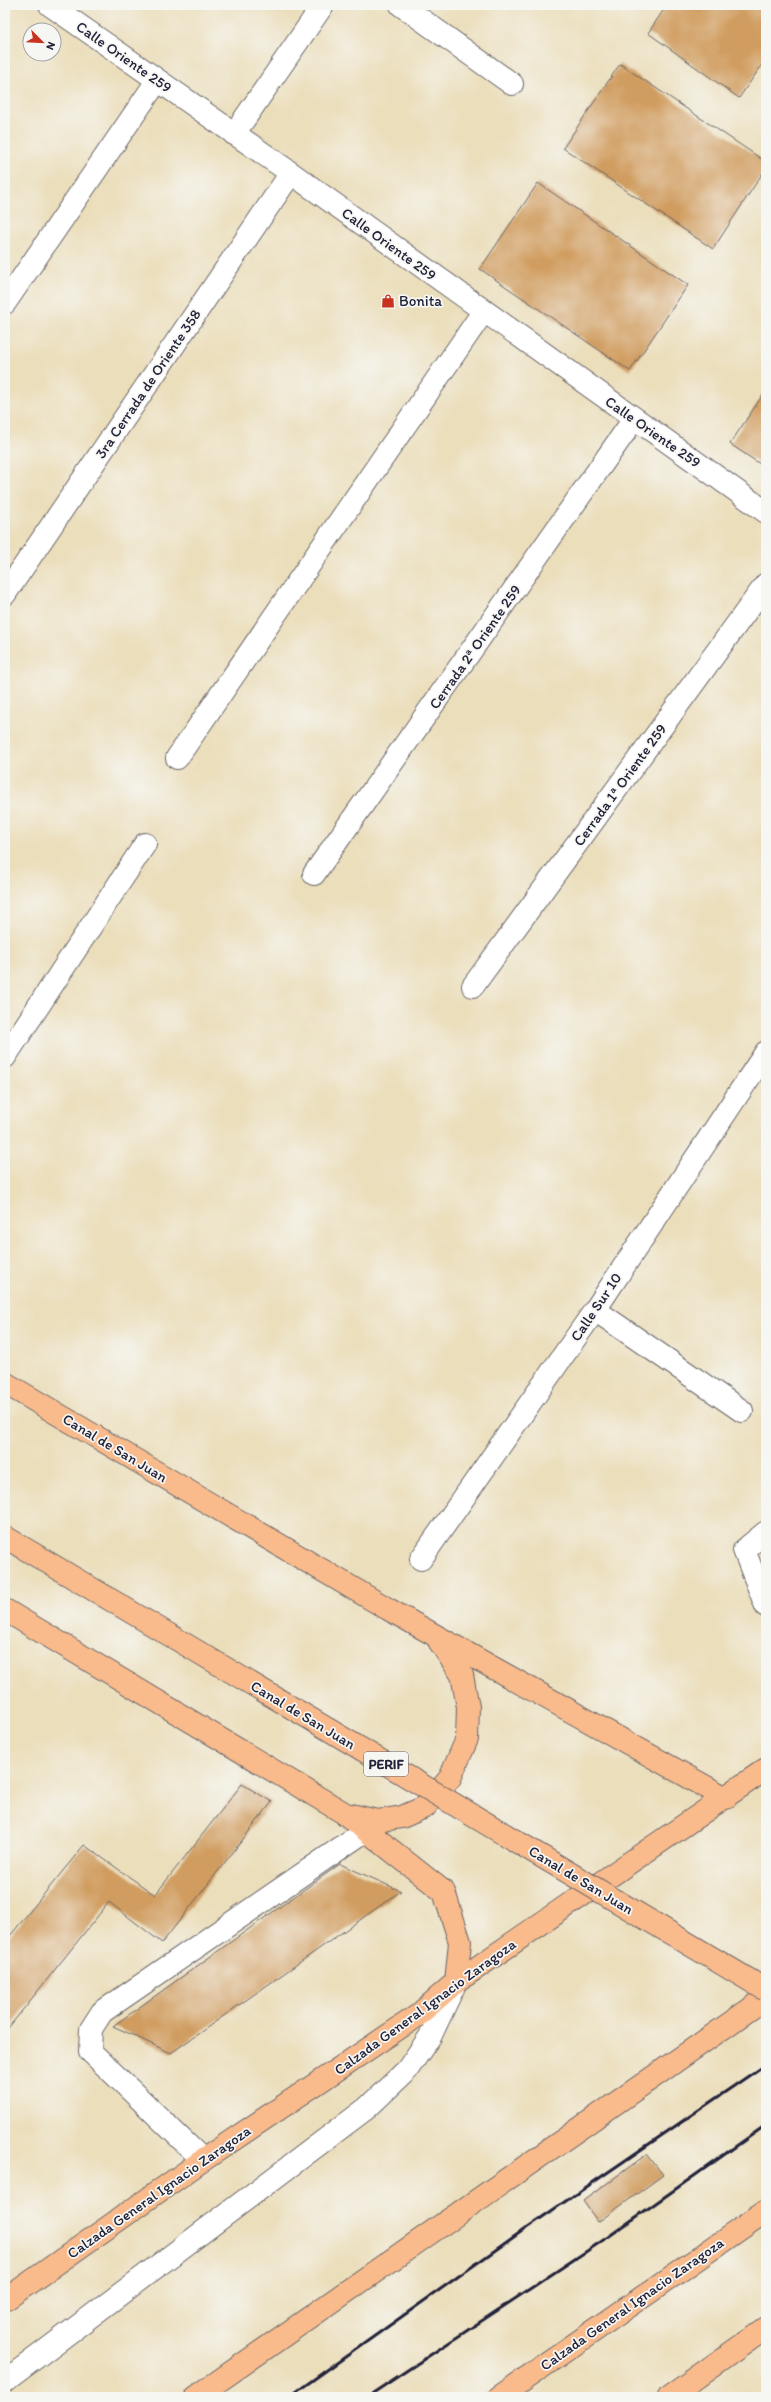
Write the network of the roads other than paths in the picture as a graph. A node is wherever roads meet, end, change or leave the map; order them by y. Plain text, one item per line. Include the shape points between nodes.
1 (50, 5) edge
2 (323, 5) edge
3 (401, 5) edge
4 (157, 81) junction
5 (512, 84) dead end
6 (234, 134) junction
7 (291, 173) junction
8 (5, 303) edge
9 (483, 312) junction
10 (634, 419) junction
11 (766, 512) edge
12 (766, 584) edge
13 (5, 594) edge
14 (177, 758) dead end
15 (145, 844) dead end
16 (314, 874) dead end
17 (473, 986) dead end
18 (766, 1052) edge
19 (5, 1057) edge
20 (595, 1310) junction
21 (5, 1383) edge
22 (742, 1411) dead end
23 (766, 1532) edge
24 (5, 1537) edge
25 (421, 1559) dead end
26 (766, 1606) edge
27 (5, 1610) edge
28 (437, 1637) junction
29 (766, 1769) edge
30 (726, 1798) junction
31 (344, 1813) junction
32 (368, 1829) junction
33 (456, 1982) junction
34 (766, 1990) edge
35 (766, 1998) edge
36 (203, 2160) junction
37 (766, 2211) edge
38 (5, 2300) edge
39 (766, 2328) edge
40 (550, 2361) junction
41 (5, 2381) edge
42 (196, 2397) edge
43 (499, 2397) edge
44 (525, 2397) edge
45 (669, 2397) edge

1 - 4 street, Calle Oriente 259
2 - 6 street
3 - 5 street
4 - 6 street, Calle Oriente 259
4 - 8 street
6 - 7 street, Calle Oriente 259
7 - 9 street, Calle Oriente 259
7 - 13 street, 3ra Cerrada de Oriente 358
9 - 10 street, Calle Oriente 259
9 - 14 street
10 - 11 street, Calle Oriente 259
10 - 16 street, Cerrada 2ª Oriente 259
12 - 17 street, Cerrada 1ª Oriente 259
15 - 19 street
18 - 20 street, Calle Sur 10
20 - 22 street
20 - 25 street, Calle Sur 10
21 - 28 main road, Canal de San Juan
23 - 26 street via 744,1550
24 - 34 main road, Canal de San Juan / PERIF, bridge
27 - 31 main road
28 - 30 main road, Canal de San Juan
28 - 31 main road via 462,1675 468,1707 467,1739 450,1778 425,1807 402,1817 377,1821
29 - 30 main road, Calzada General Ignacio Zaragoza
30 - 33 main road, Calzada General Ignacio Zaragoza
31 - 32 main road
32 - 33 main road via 444,1892 460,1942
32 - 36 street via 102,2012 91,2029 90,2051
33 - 36 main road, Calzada General Ignacio Zaragoza via 417,2016
33 - 41 street via 431,2035 406,2070 367,2108
35 - 42 main road
36 - 38 main road, Calzada General Ignacio Zaragoza
37 - 40 main road, Calzada General Ignacio Zaragoza
39 - 45 main road
40 - 43 main road, Calzada General Ignacio Zaragoza
40 - 44 main road

